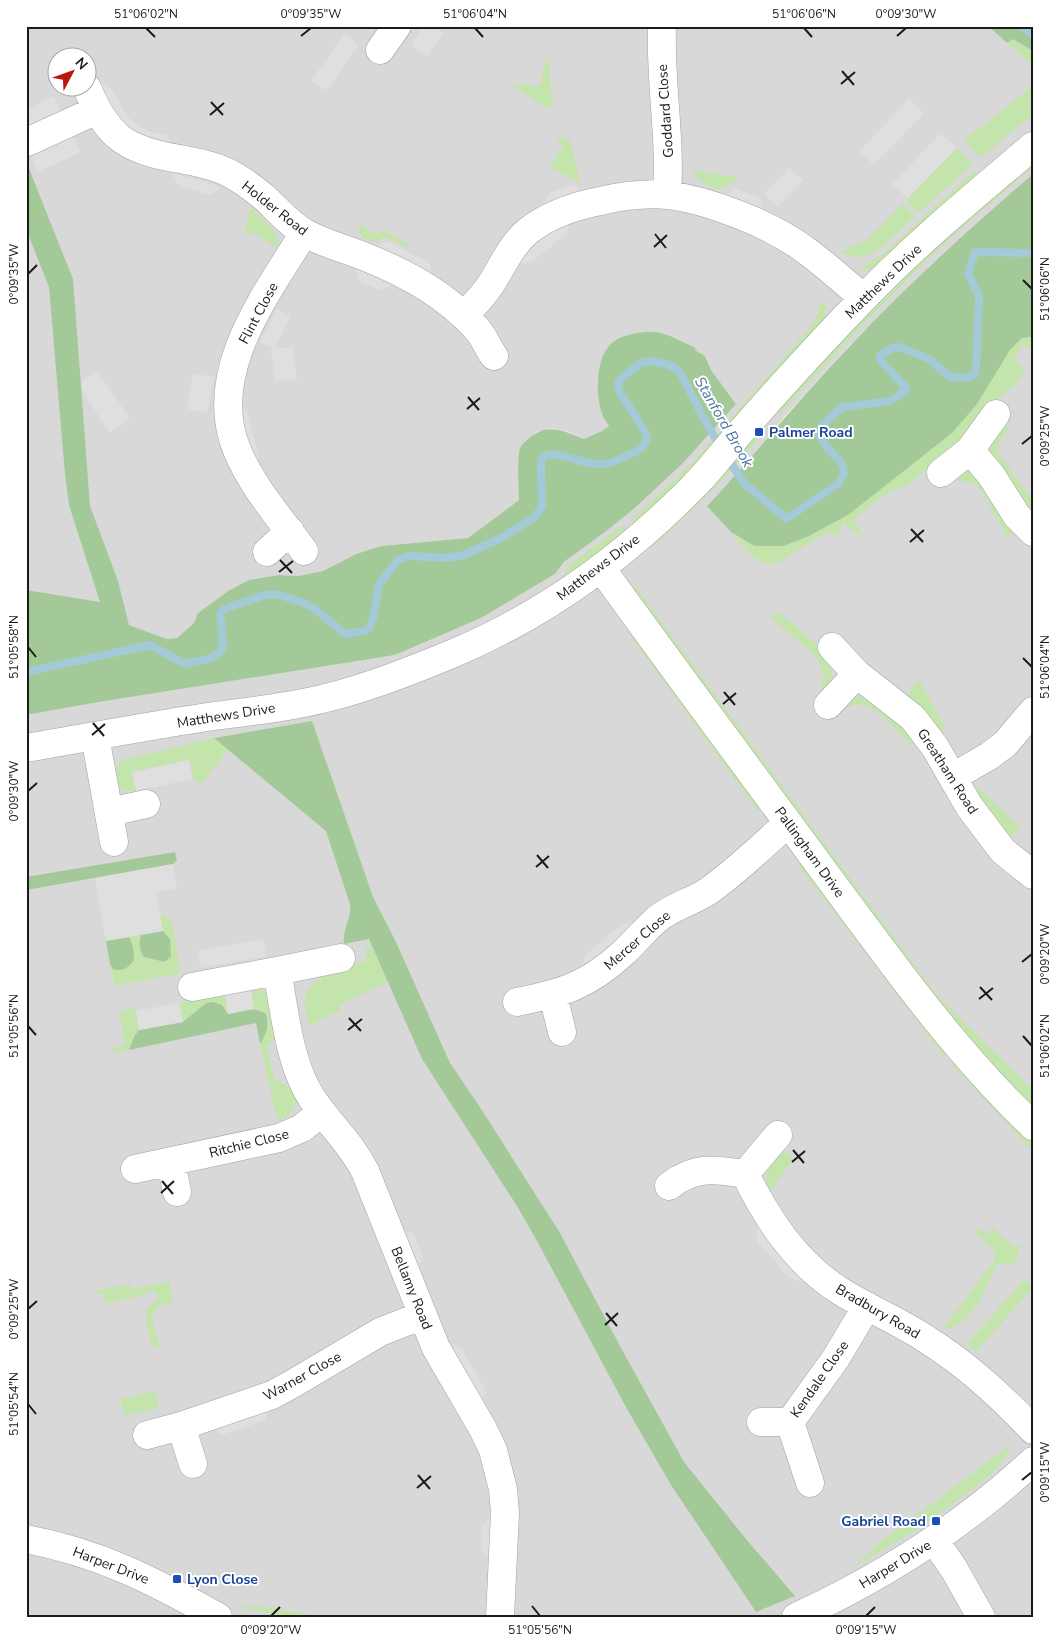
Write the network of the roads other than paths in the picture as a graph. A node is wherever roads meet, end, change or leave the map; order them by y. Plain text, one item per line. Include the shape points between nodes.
1 (396, 26) edge
2 (662, 26) edge
3 (380, 50) dead end
4 (92, 99) edge
5 (27, 142) edge
6 (1033, 146) edge
7 (667, 195) junction
8 (304, 233) junction
9 (864, 298) junction
10 (464, 316) junction
11 (494, 356) dead end
12 (996, 414) dead end
13 (970, 450) junction
14 (941, 472) dead end
15 (1033, 532) edge
16 (267, 552) dead end
17 (601, 568) junction
18 (832, 647) dead end
19 (856, 674) junction
20 (828, 705) dead end
21 (1033, 711) edge
22 (95, 736) junction
23 (26, 748) edge
24 (953, 777) junction
25 (146, 804) dead end
26 (109, 812) junction
27 (788, 823) junction
28 (114, 842) dead end
29 (1033, 875) edge
30 (341, 958) dead end
31 (277, 971) junction
32 (192, 987) dead end
33 (553, 995) junction
34 (516, 1002) dead end
35 (562, 1032) dead end
36 (322, 1112) junction
37 (1033, 1126) edge
38 (778, 1135) dead end
39 (171, 1162) junction
40 (135, 1169) dead end
41 (745, 1174) junction
42 (669, 1186) dead end
43 (176, 1192) dead end
44 (867, 1306) junction
45 (423, 1315) junction
46 (760, 1422) dead end
47 (790, 1422) junction
48 (181, 1426) junction
49 (1033, 1430) edge
50 (147, 1435) dead end
51 (1033, 1461) edge
52 (193, 1464) dead end
53 (810, 1483) dead end
54 (26, 1538) edge
55 (934, 1540) junction
56 (218, 1617) edge
57 (500, 1617) edge
58 (796, 1617) edge
59 (981, 1617) edge

1 - 3 street
2 - 7 street, Goddard Close via 662,79 669,172
4 - 5 street, Holder Road
4 - 8 street, Holder Road via 114,133 137,150 205,164 226,172 245,182
6 - 9 street, Matthews Drive
7 - 9 street via 695,200 761,224 807,251
7 - 10 street via 614,198 574,208 540,223 526,232 490,286
8 - 10 street, Holder Road via 405,275 437,294
8 - 16 street, Flint Close via 252,318 238,351 227,398 227,415 236,450 253,480 297,541
9 - 17 street, Matthews Drive via 676,504
10 - 11 street, Holder Road
12 - 13 street
13 - 14 street
13 - 15 street via 1017,516
17 - 22 street, Matthews Drive via 551,602 496,633 386,679 304,703
17 - 27 street, Pallingham Drive
18 - 19 street, Greatham Road
19 - 20 street
19 - 24 street, Greatham Road via 913,718
21 - 24 street via 1005,744
22 - 23 street, Matthews Drive
22 - 26 street
24 - 29 street, Greatham Road via 969,806 998,845
25 - 26 street
26 - 28 street
27 - 33 street, Mercer Close via 706,893 657,919 594,976
27 - 37 street, Pallingham Drive via 943,1029
30 - 31 street
31 - 32 street
31 - 36 street, Bellamy Road via 303,1084
33 - 34 street, Mercer Close
33 - 35 street
36 - 39 street, Ritchie Close via 302,1128 279,1138
36 - 45 street, Bellamy Road via 350,1144 365,1171
38 - 41 street
39 - 40 street, Ritchie Close
39 - 43 street
41 - 42 street via 704,1170 678,1178
41 - 44 street, Bradbury Road via 785,1242 838,1289
44 - 47 street, Kendale Close via 836,1358
44 - 49 street, Bradbury Road via 950,1355
45 - 48 street, Warner Close via 380,1332 272,1395
45 - 57 street, Bellamy Road via 440,1355 483,1429 499,1469 504,1512
46 - 47 street
47 - 53 street, Kendale Close
48 - 50 street, Warner Close
48 - 52 street
51 - 55 street, Harper Drive
54 - 56 street, Harper Drive via 119,1566
55 - 58 street, Harper Drive via 853,1589
55 - 59 street

